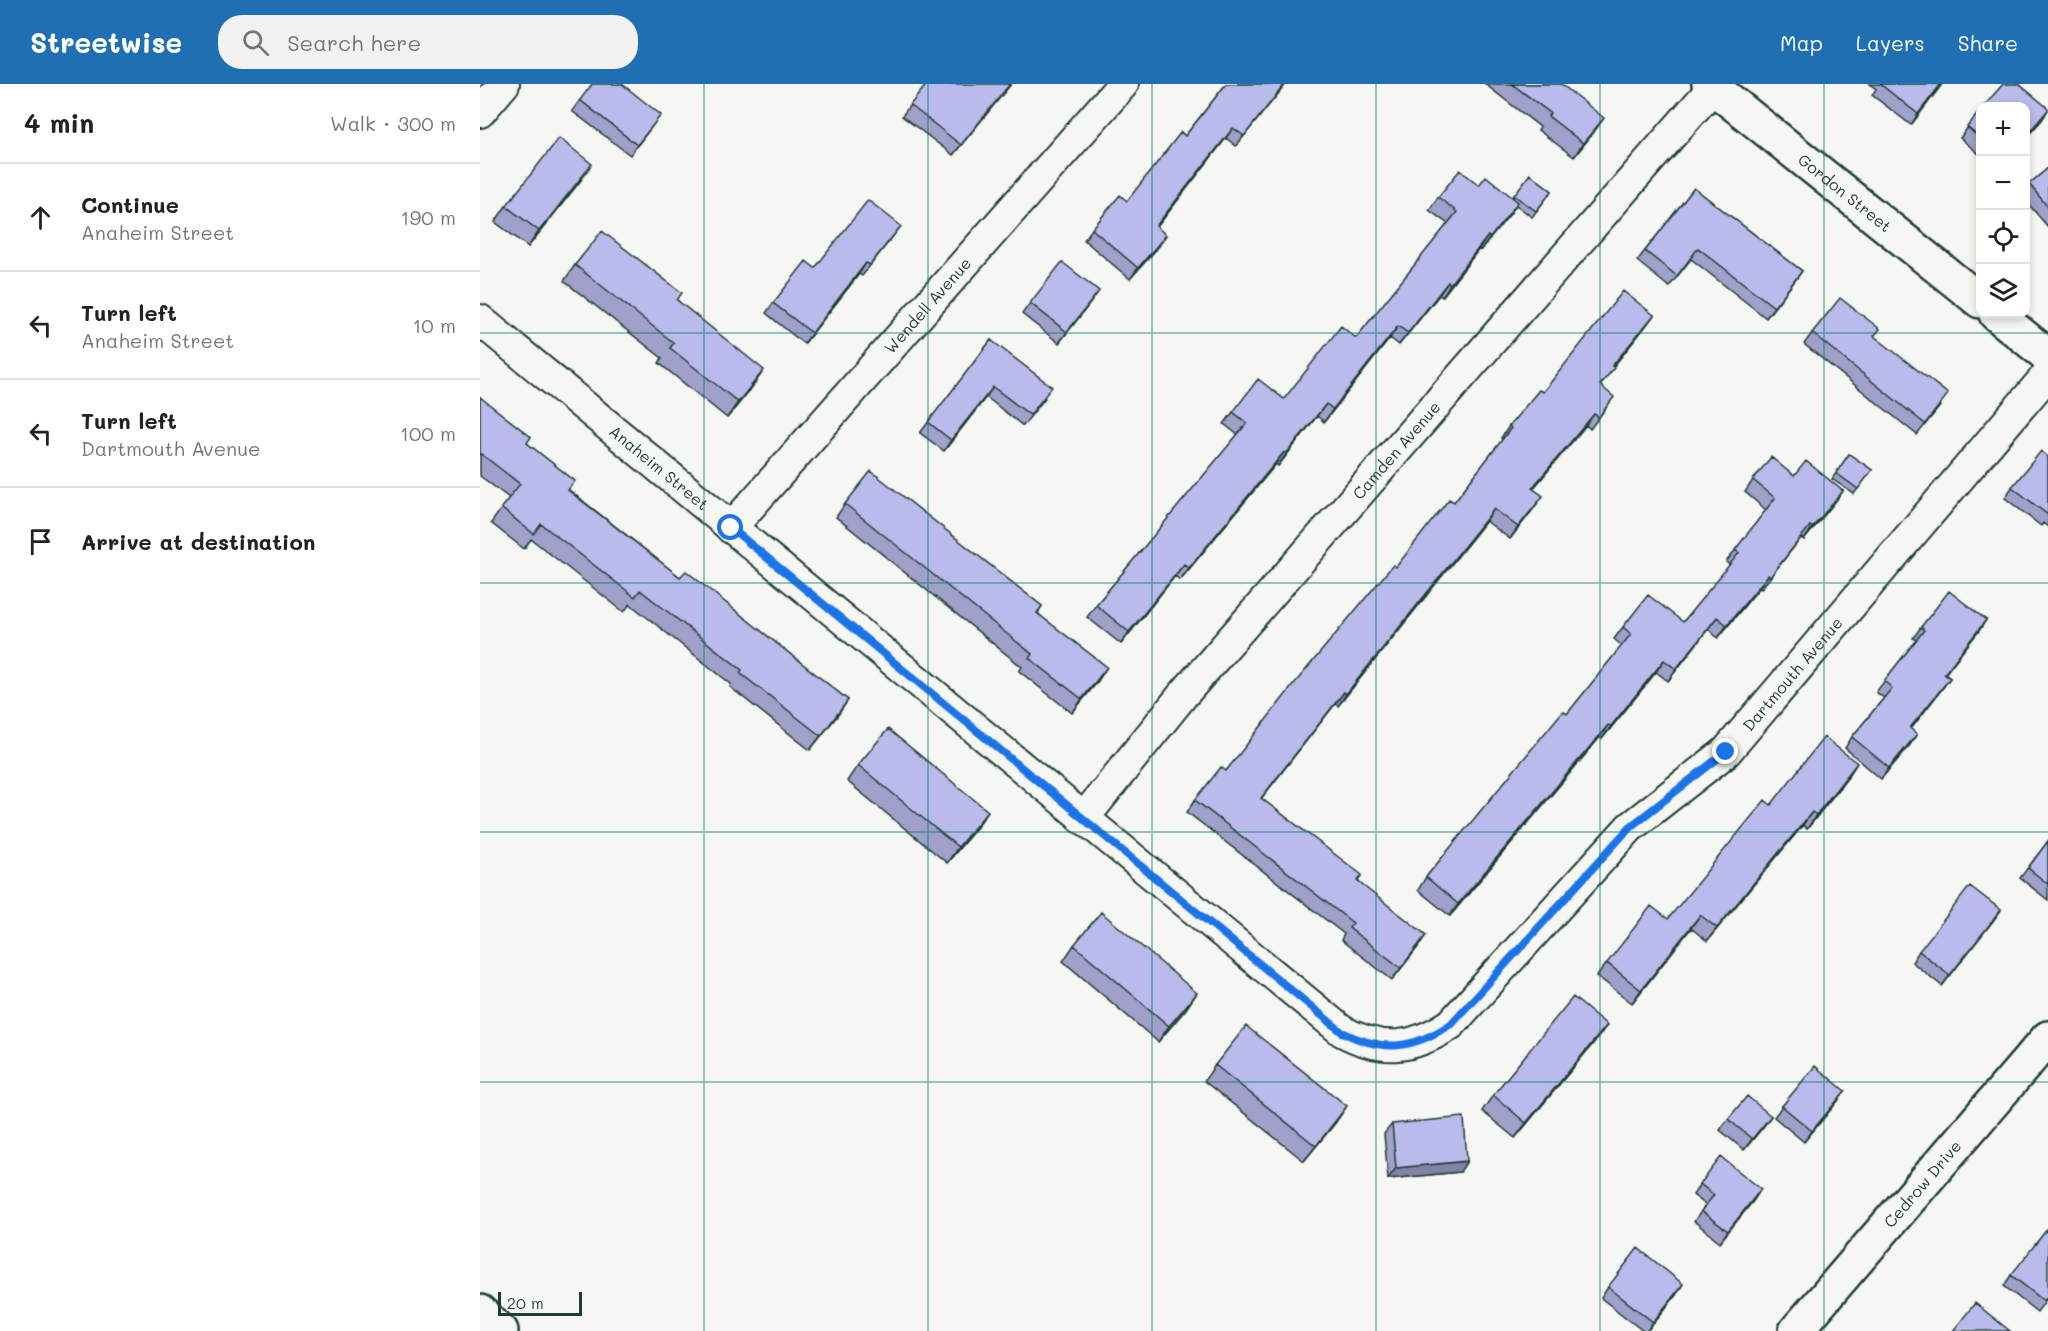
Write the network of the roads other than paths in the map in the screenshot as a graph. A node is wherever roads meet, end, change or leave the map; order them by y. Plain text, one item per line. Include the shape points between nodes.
1 (504, 84) edge
2 (1123, 84) edge
3 (1713, 85) edge
4 (480, 112) edge
5 (1976, 298) edge
6 (2001, 318) edge
7 (480, 320) edge
8 (2048, 356) edge
9 (2048, 374) edge
10 (731, 528) junction
11 (1083, 819) junction
12 (2048, 1038) edge
13 (1407, 1044) joint
14 (480, 1312) edge
15 (501, 1331) edge
16 (1796, 1331) edge

1 - 4 street
2 - 10 street, Wendell Avenue
3 - 5 main road, Gordon Street
3 - 11 street, Camden Avenue via 1182,696
6 - 8 main road
7 - 10 street, Anaheim Street
9 - 13 street, Dartmouth Avenue via 1726,752 1630,827 1451,1024 1429,1038
10 - 11 street, Anaheim Street
11 - 13 street, Anaheim Street via 1342,1032 1385,1046
12 - 16 main road, Cedrow Drive
14 - 15 main road

